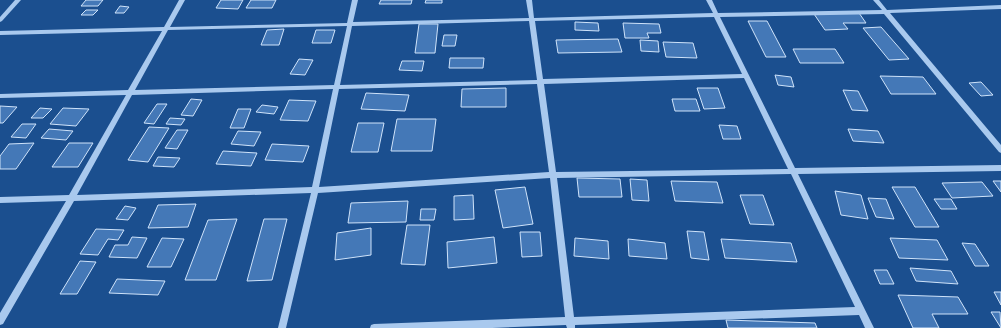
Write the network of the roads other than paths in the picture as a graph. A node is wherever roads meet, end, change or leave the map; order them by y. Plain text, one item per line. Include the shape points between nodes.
1 (18, 0) edge
2 (182, 0) edge
3 (355, 0) edge
4 (529, 0) edge
5 (709, 0) edge
6 (876, 0) edge
7 (1001, 7) edge
8 (886, 12) junction
9 (718, 15) junction
10 (0, 20) edge
11 (532, 20) junction
12 (350, 25) junction
13 (165, 29) junction
14 (0, 33) edge
15 (747, 76) junction
16 (540, 83) junction
17 (336, 88) junction
18 (130, 93) junction
19 (0, 96) edge
20 (1001, 150) edge
21 (1001, 168) edge
22 (793, 172) junction
23 (553, 175) junction
24 (314, 190) junction
25 (72, 197) junction
26 (0, 200) edge
27 (861, 311) junction
28 (0, 321) edge
29 (570, 325) edge
30 (282, 328) edge
31 (374, 328) edge
32 (870, 328) edge

1 - 10 street
2 - 13 street
3 - 12 street
4 - 11 street
5 - 9 street
6 - 8 street
7 - 8 street
8 - 9 street
8 - 20 street
9 - 11 street
9 - 15 street
11 - 12 street
11 - 16 street
12 - 13 street
12 - 17 street
13 - 14 street
13 - 18 street
15 - 16 street
15 - 22 street
16 - 17 street
16 - 23 street
17 - 18 street
17 - 24 street
18 - 19 street
18 - 25 street
21 - 22 street
22 - 23 street
22 - 27 street
23 - 24 street
23 - 29 street
24 - 25 street
24 - 30 street
25 - 26 street
25 - 28 street
27 - 29 street
27 - 32 street
29 - 31 street

